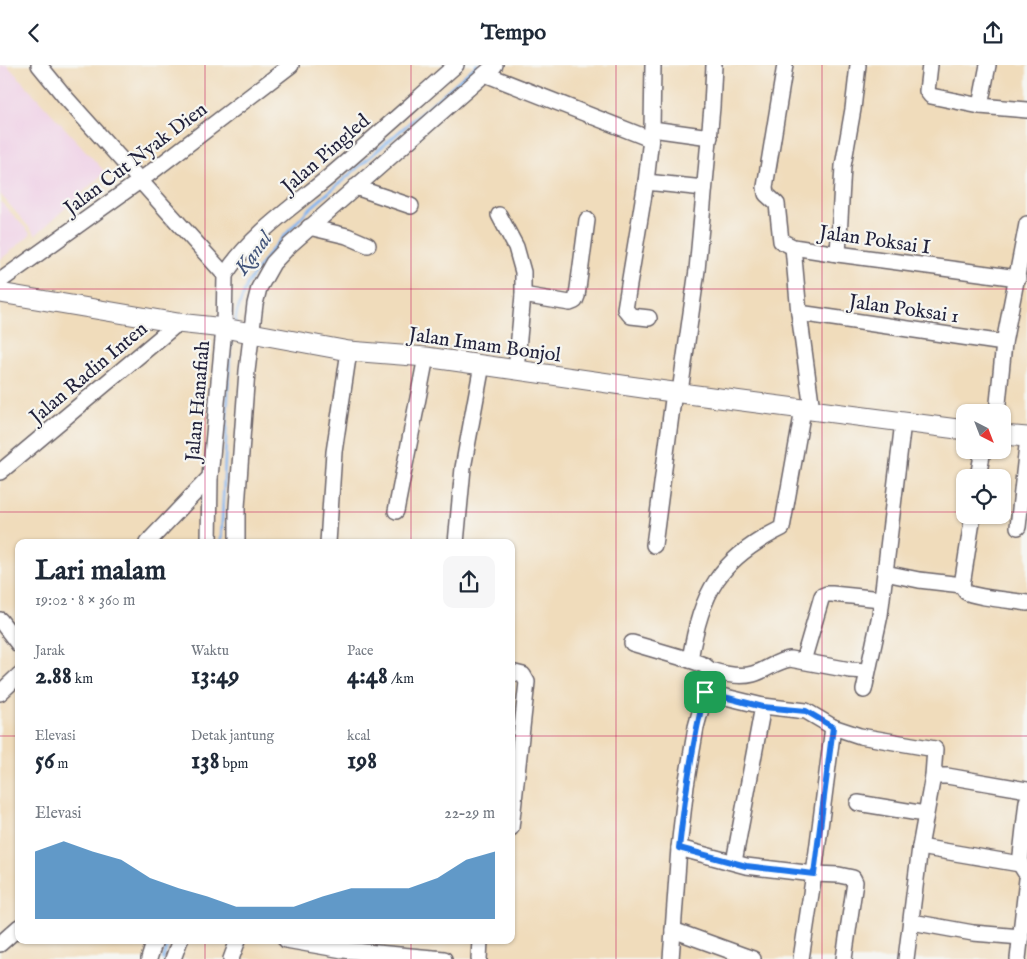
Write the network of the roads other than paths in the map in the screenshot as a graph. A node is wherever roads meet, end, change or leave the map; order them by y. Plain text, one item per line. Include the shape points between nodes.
1 (39, 65) edge
2 (291, 65) edge
3 (456, 65) edge
4 (653, 65) edge
5 (714, 65) edge
6 (785, 65) edge
7 (858, 65) edge
8 (930, 65) edge
9 (988, 65) edge
10 (490, 69) edge
11 (980, 106) junction
12 (1027, 111) edge
13 (651, 134) junction
14 (710, 137) junction
15 (141, 180) junction
16 (646, 182) junction
17 (355, 187) junction
18 (704, 188) junction
19 (411, 206) dead end
20 (499, 215) dead end
21 (587, 220) dead end
22 (1027, 224) edge
23 (309, 227) junction
24 (368, 245) dead end
25 (794, 247) junction
26 (838, 255) junction
27 (225, 275) junction
28 (1018, 277) junction
29 (0, 281) edge
30 (0, 293) edge
31 (523, 295) junction
32 (799, 313) junction
33 (649, 318) dead end
34 (178, 323) junction
35 (224, 328) junction
36 (249, 332) junction
37 (1004, 343) junction
38 (348, 351) junction
39 (426, 357) junction
40 (482, 365) junction
41 (516, 370) junction
42 (677, 392) junction
43 (998, 404) edge
44 (808, 410) junction
45 (904, 422) junction
46 (956, 429) edge
47 (1011, 436) edge
48 (1027, 437) edge
49 (1027, 446) edge
50 (0, 472) edge
51 (210, 477) junction
52 (396, 511) dead end
53 (972, 524) edge
54 (1018, 527) dead end
55 (151, 539) edge
56 (209, 539) edge
57 (237, 539) edge
58 (328, 539) edge
59 (456, 539) edge
60 (654, 545) dead end
61 (885, 573) junction
62 (962, 585) junction
63 (882, 599) junction
64 (1027, 603) edge
65 (0, 620) edge
66 (15, 640) edge
67 (632, 643) dead end
68 (690, 661) junction
69 (803, 661) junction
70 (710, 669) junction
71 (867, 671) junction
72 (515, 673) edge
73 (15, 679) edge
74 (864, 690) dead end
75 (705, 692) junction
76 (0, 693) edge
77 (763, 707) junction
78 (833, 727) junction
79 (933, 776) junction
80 (1027, 789) edge
81 (515, 792) edge
82 (1027, 801) edge
83 (858, 803) dead end
84 (926, 813) junction
85 (1026, 830) edge
86 (920, 847) junction
87 (679, 848) junction
88 (734, 863) junction
89 (1025, 873) edge
90 (814, 874) junction
91 (1026, 907) edge
92 (912, 922) junction
93 (673, 930) junction
94 (15, 931) edge
95 (1021, 937) junction
96 (0, 944) edge
97 (154, 944) edge
98 (179, 944) edge
99 (237, 944) edge
100 (301, 944) edge
101 (480, 944) edge
102 (343, 955) edge
103 (405, 956) edge
104 (149, 959) edge
105 (173, 959) edge
106 (231, 959) edge
107 (444, 959) edge
108 (479, 959) edge
109 (671, 959) edge
110 (751, 959) edge
111 (801, 959) edge
112 (844, 959) edge
113 (906, 959) edge
114 (1018, 959) edge

1 - 15 street
2 - 15 street, Jalan Cut Nyak Dien
3 - 27 street, Jalan Pingled via 264,231
4 - 13 street
5 - 14 street
6 - 25 street via 765,187 766,194 777,204 781,241
7 - 26 street via 843,166
8 - 11 street via 927,91 931,96
9 - 11 street
10 - 13 street
10 - 17 street
11 - 12 street
13 - 14 street
13 - 16 street
14 - 18 street
15 - 27 street
15 - 29 street, Jalan Cut Nyak Dien
16 - 18 street
16 - 33 street via 625,309 631,316
17 - 19 street
17 - 23 street
18 - 42 street via 697,270
20 - 31 street via 516,247 524,272
21 - 31 street via 574,301
22 - 28 street
23 - 24 street
23 - 36 street via 274,263 259,288
25 - 26 street, Jalan Poksai I
25 - 32 street, Jalan Poksai I
26 - 28 street, Jalan Poksai I
27 - 35 street, Jalan Hanafiah
28 - 37 street
30 - 34 main road, Jalan Imam Bonjol
31 - 41 street
32 - 37 street, Jalan Poksai 1
32 - 44 street, Jalan Poksai I
34 - 35 main road, Jalan Imam Bonjol
34 - 50 street, Jalan Radin Inten
35 - 36 main road, Jalan Imam Bonjol
35 - 51 street, Jalan Hanafiah
36 - 38 main road, Jalan Imam Bonjol
36 - 57 street
37 - 43 street
38 - 39 main road, Jalan Imam Bonjol
38 - 58 street via 334,452
39 - 40 main road, Jalan Imam Bonjol
39 - 52 street
40 - 41 main road, Jalan Imam Bonjol
40 - 59 street via 463,468
41 - 42 main road, Jalan Imam Bonjol
42 - 44 main road, Jalan Imam Bonjol
42 - 60 street
44 - 45 main road, Jalan Imam Bonjol
44 - 68 street, Jalan Poksai I via 782,528 732,559 716,579 698,625
45 - 46 main road, Jalan Imam Bonjol
45 - 61 street
47 - 48 main road
49 - 54 street
51 - 55 street, Jalan Hanafiah
51 - 56 street
53 - 62 street
61 - 62 street
61 - 63 street
62 - 64 street via 966,592 975,595
63 - 69 street via 822,596
63 - 71 street
65 - 66 street
67 - 68 street
68 - 70 street
69 - 70 street via 782,660 754,674 740,676
69 - 71 street
70 - 75 street
71 - 74 street
72 - 81 street via 523,675 527,682
73 - 76 street
75 - 77 street
75 - 87 street via 686,786
77 - 78 street via 806,711
77 - 88 street
78 - 79 street via 860,736 934,747
78 - 90 street
79 - 80 street
79 - 84 street
82 - 85 street
83 - 84 street
84 - 86 street
85 - 89 street
86 - 89 street
86 - 92 street
87 - 88 street
87 - 93 street
88 - 90 street
89 - 91 street
90 - 111 street
90 - 112 street via 854,879
91 - 95 street
92 - 95 street via 973,933
92 - 113 street
93 - 109 street
93 - 110 street
94 - 96 street
95 - 114 street
97 - 104 street
98 - 105 street
99 - 106 street
100 - 102 street
101 - 108 street
102 - 103 street
103 - 107 street

